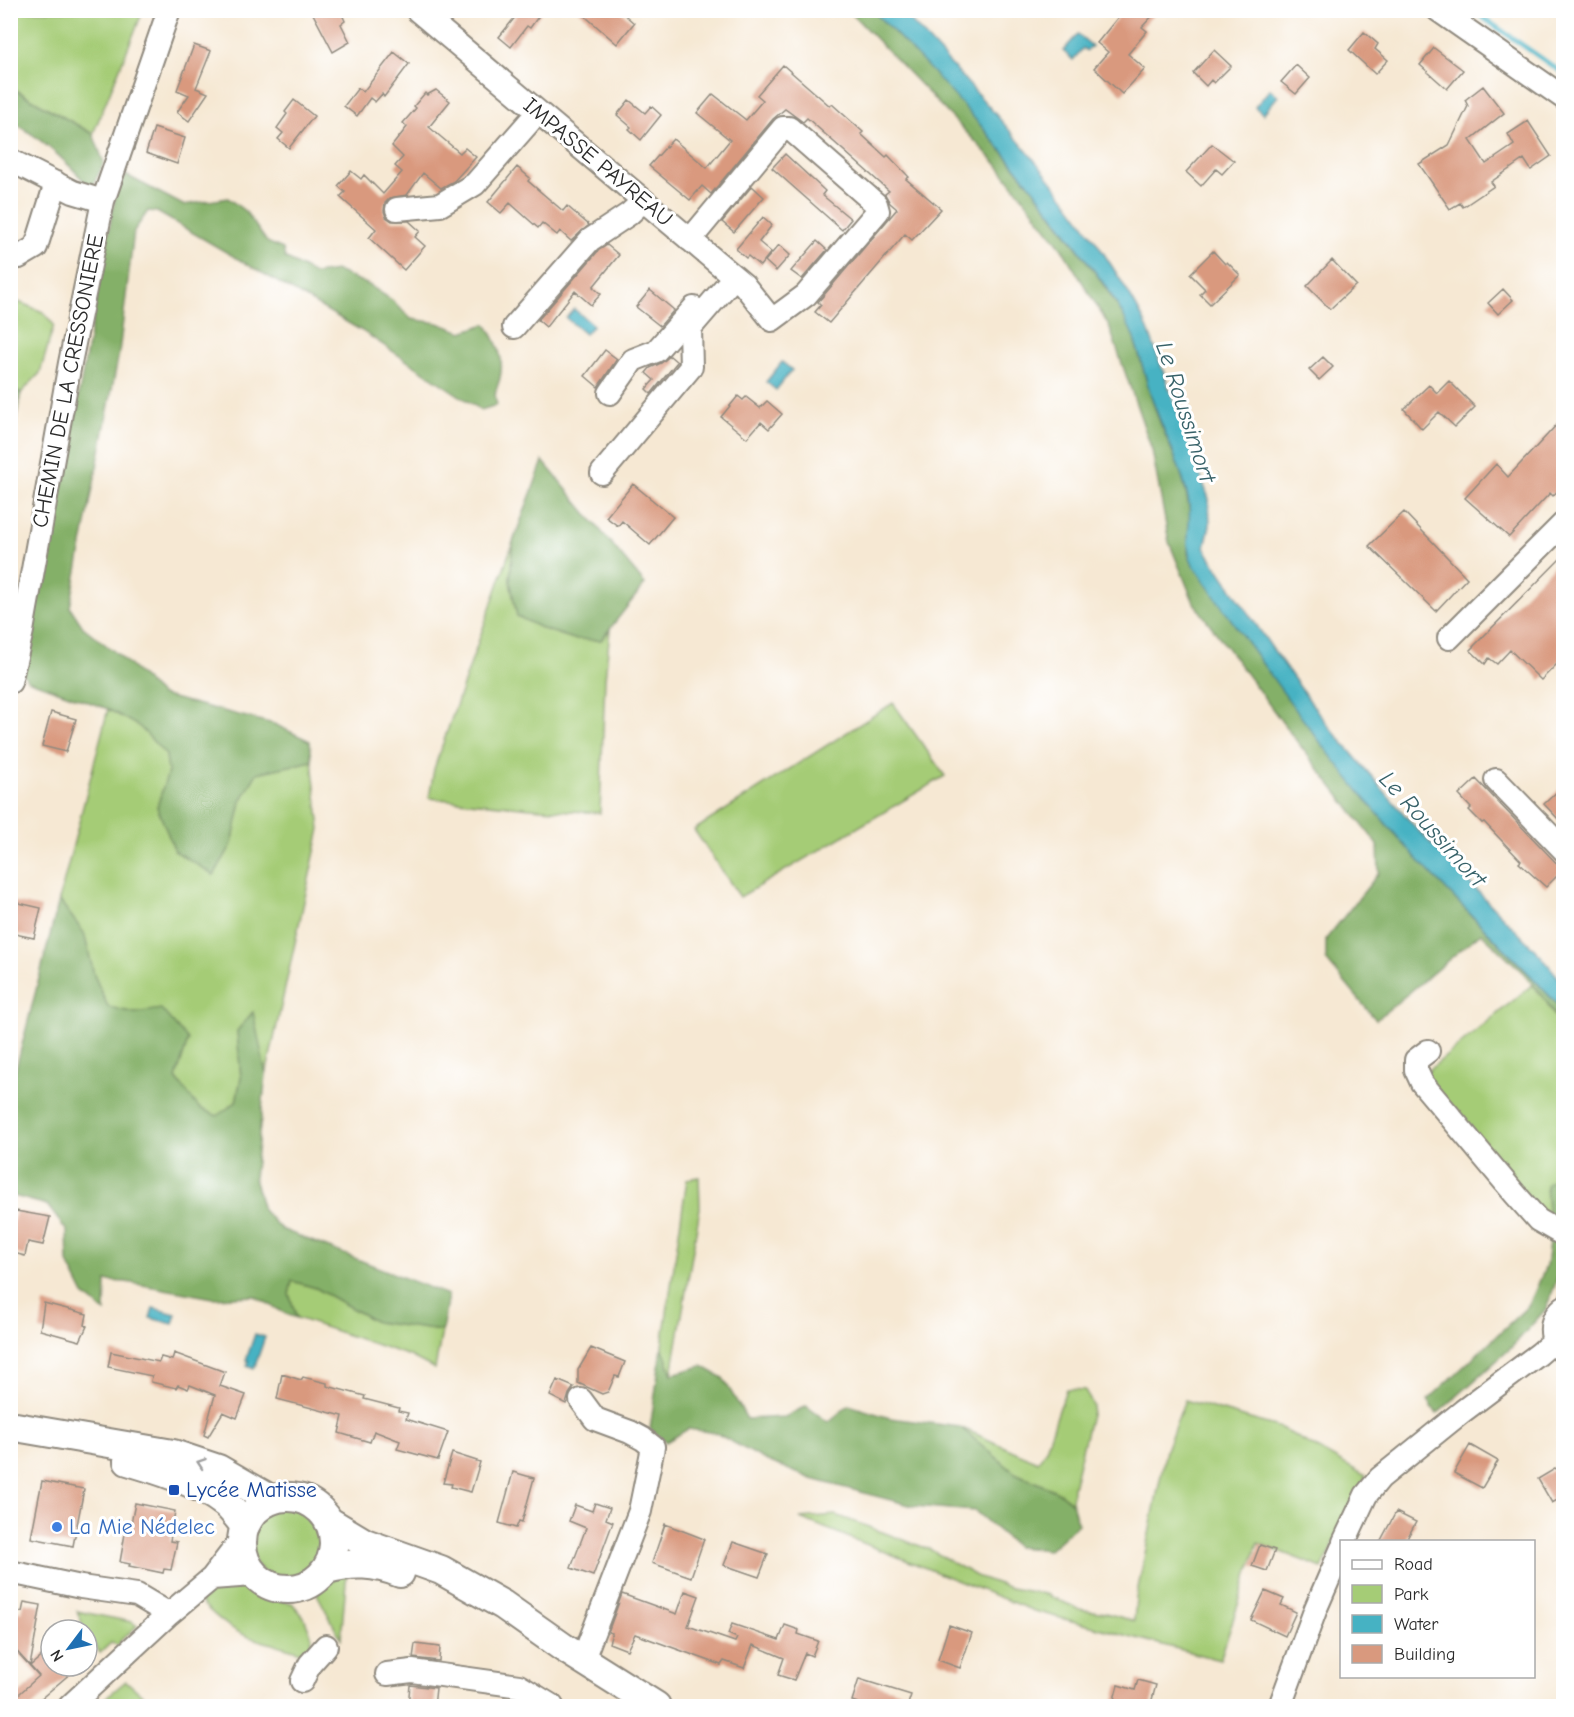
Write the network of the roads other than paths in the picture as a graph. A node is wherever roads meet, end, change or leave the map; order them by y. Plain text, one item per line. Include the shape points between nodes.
1 (170, 10) edge
2 (417, 10) edge
3 (1438, 10) edge
4 (1563, 98) edge
5 (537, 111) junction
6 (10, 159) edge
7 (56, 183) junction
8 (103, 201) junction
9 (643, 201) junction
10 (397, 209) dead end
11 (690, 240) junction
12 (10, 252) edge
13 (729, 273) junction
14 (514, 327) dead end
15 (610, 393) dead end
16 (602, 473) dead end
17 (1563, 523) edge
18 (1449, 638) dead end
19 (10, 682) edge
20 (1496, 780) dead end
21 (1563, 850) edge
22 (1428, 1051) dead end
23 (1563, 1235) edge
24 (1563, 1307) edge
25 (1559, 1347) edge
26 (581, 1400) dead end
27 (19, 1427) edge
28 (272, 1500) junction
29 (330, 1522) junction
30 (243, 1533) junction
31 (1345, 1540) edge
32 (1340, 1550) edge
33 (327, 1569) junction
34 (10, 1572) edge
35 (253, 1575) junction
36 (212, 1578) junction
37 (169, 1614) junction
38 (326, 1646) dead end
39 (583, 1659) junction
40 (387, 1674) dead end
41 (302, 1681) dead end
42 (70, 1707) edge
43 (552, 1707) edge
44 (628, 1707) edge
45 (656, 1707) edge
46 (1280, 1707) edge

1 - 8 street, CHEMIN DE LA CRESSONIERE
2 - 5 street, IMPASSE PAYREAU
3 - 4 street
5 - 9 street, IMPASSE PAYREAU
5 - 10 street via 475,184 440,205
6 - 7 street
7 - 8 street
7 - 12 street via 36,247 20,257
8 - 19 street, CHEMIN DE LA CRESSONIERE
9 - 11 street, IMPASSE PAYREAU
9 - 14 street via 590,240
11 - 13 street, IMPASSE PAYREAU
11 - 13 street, IMPASSE PAYREAU via 783,128 789,128 876,204 878,211 806,295 772,320
13 - 15 street via 656,351 633,360
13 - 16 street via 690,328 691,367
17 - 18 street
20 - 21 street
22 - 23 street via 1416,1060 1422,1083 1522,1203 1538,1220
24 - 25 street via 1551,1327
25 - 31 street via 1380,1478 1366,1495
26 - 39 street via 595,1419 630,1432 653,1448 640,1511
28 -> 27 main road via 218,1469 173,1454
27 - 30 main road via 160,1471 201,1488 228,1505
28 - 29 main road via 290,1497 307,1501
28 - 30 main road via 256,1509
29 - 33 main road via 334,1546
29 - 39 main road via 365,1543 441,1570 503,1605
30 - 35 main road via 243,1555
30 - 36 street
32 - 46 street
33 - 35 main road via 310,1584 291,1590 271,1587
33 - 44 main road via 368,1563 445,1591
34 - 37 street via 137,1595
35 - 36 street
36 - 37 street
37 - 42 street
38 - 41 street via 310,1664
39 - 45 main road
40 - 43 street via 412,1671 519,1686

